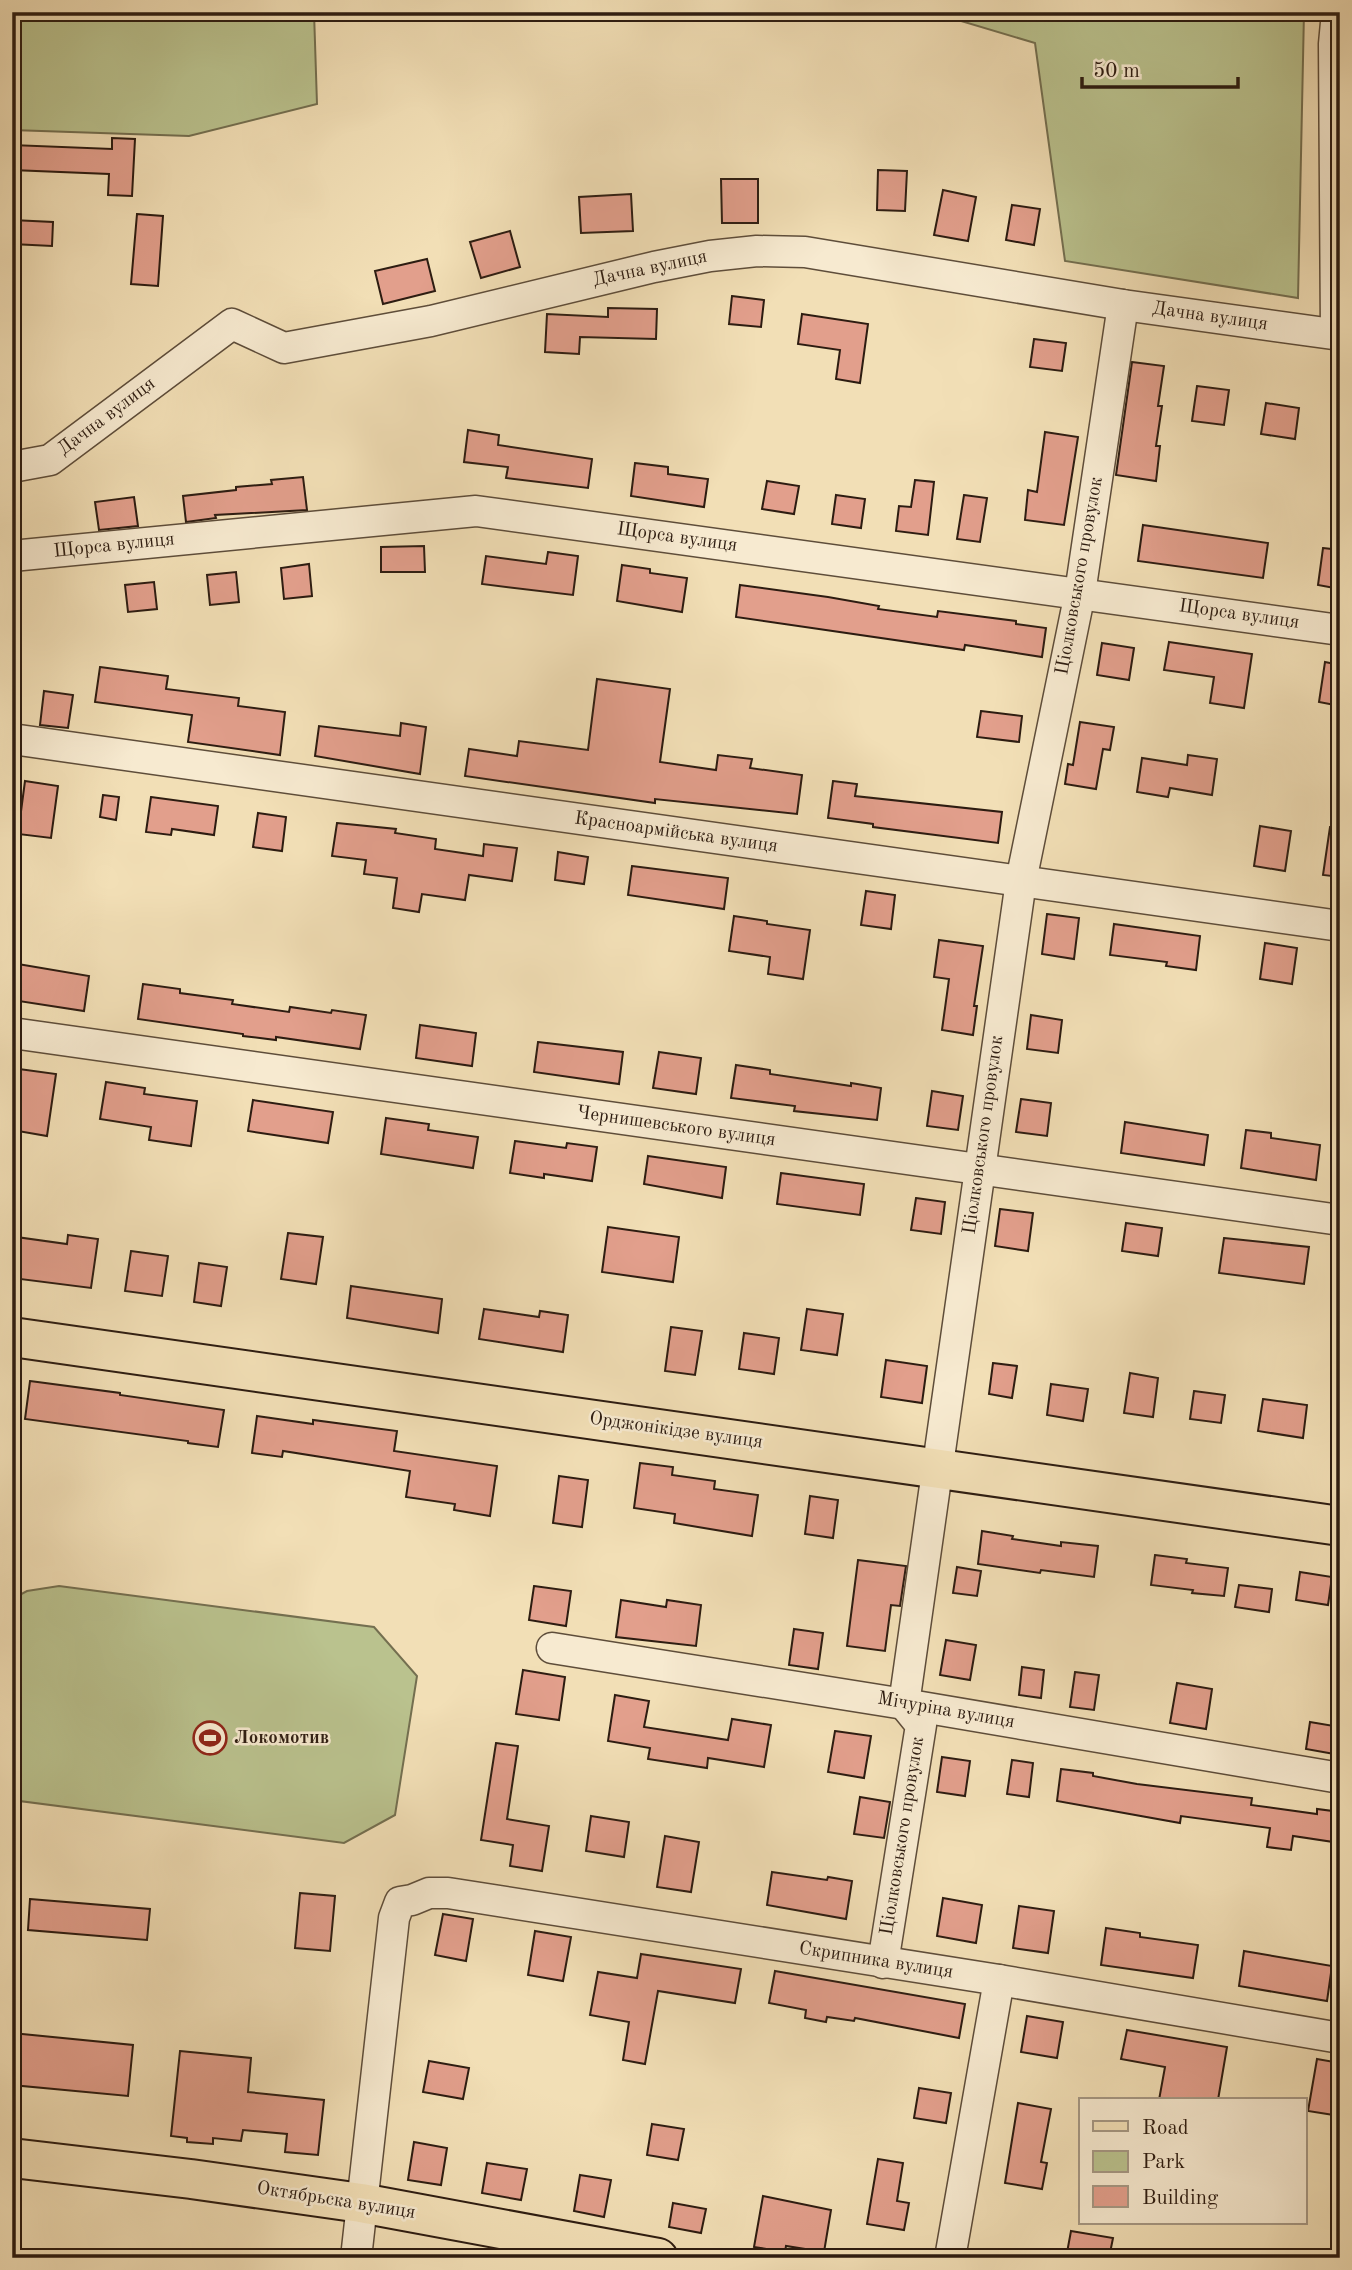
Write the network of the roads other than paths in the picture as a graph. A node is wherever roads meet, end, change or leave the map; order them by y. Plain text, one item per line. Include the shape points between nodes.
1 (1336, 12) edge
2 (1337, 44) edge
3 (1123, 305) junction
4 (1338, 335) edge
5 (12, 467) edge
6 (12, 556) edge
7 (1080, 593) junction
8 (1340, 630) edge
9 (12, 739) edge
10 (1021, 881) junction
11 (1340, 926) edge
12 (12, 1033) edge
13 (979, 1170) junction
14 (1340, 1220) edge
15 (12, 1336) edge
16 (937, 1469) junction
17 (1340, 1526) edge
18 (552, 1648) dead end
19 (904, 1704) junction
20 (1340, 1778) edge
21 (883, 1963) junction
22 (999, 1980) junction
23 (1340, 2038) edge
24 (12, 2158) edge
25 (361, 2203) junction
26 (356, 2258) edge
27 (657, 2258) edge
28 (950, 2258) edge

1 - 2 street
2 - 4 street
3 - 4 street, Дачна вулиця
3 - 5 street, Дачна вулиця via 818,254 757,251 654,267 431,321 284,348 232,324 50,460
3 - 7 street, Ціолковського провулок
6 - 7 street, Щорса вулиця via 476,511
7 - 8 street, Щорса вулиця
7 - 10 street, Ціолковського провулок
9 - 10 street, Красноармійська вулиця
10 - 11 street, Красноармійська вулиця
10 - 13 street, Ціолковського провулок
12 - 13 street, Чернишевського вулиця
13 - 14 street, Чернишевського вулиця
13 - 16 street, Ціолковського провулок
15 - 16 main road, Орджонікідзе вулиця
16 - 17 main road, Орджонікідзе вулиця
16 - 19 street, Ціолковського провулок
18 - 19 street, Мічуріна вулиця
19 - 20 street, Мічуріна вулиця
19 - 21 street, Ціолковського провулок via 921,1726
21 - 22 street, Скрипника вулиця
21 - 25 street, Скрипника вулиця via 448,1893 429,1893 400,1902 394,1918
22 - 23 street, Скрипника вулиця
22 - 28 street
24 - 25 main road, Октябрьска вулиця
25 - 26 street
25 - 27 main road, Октябрьска вулиця

